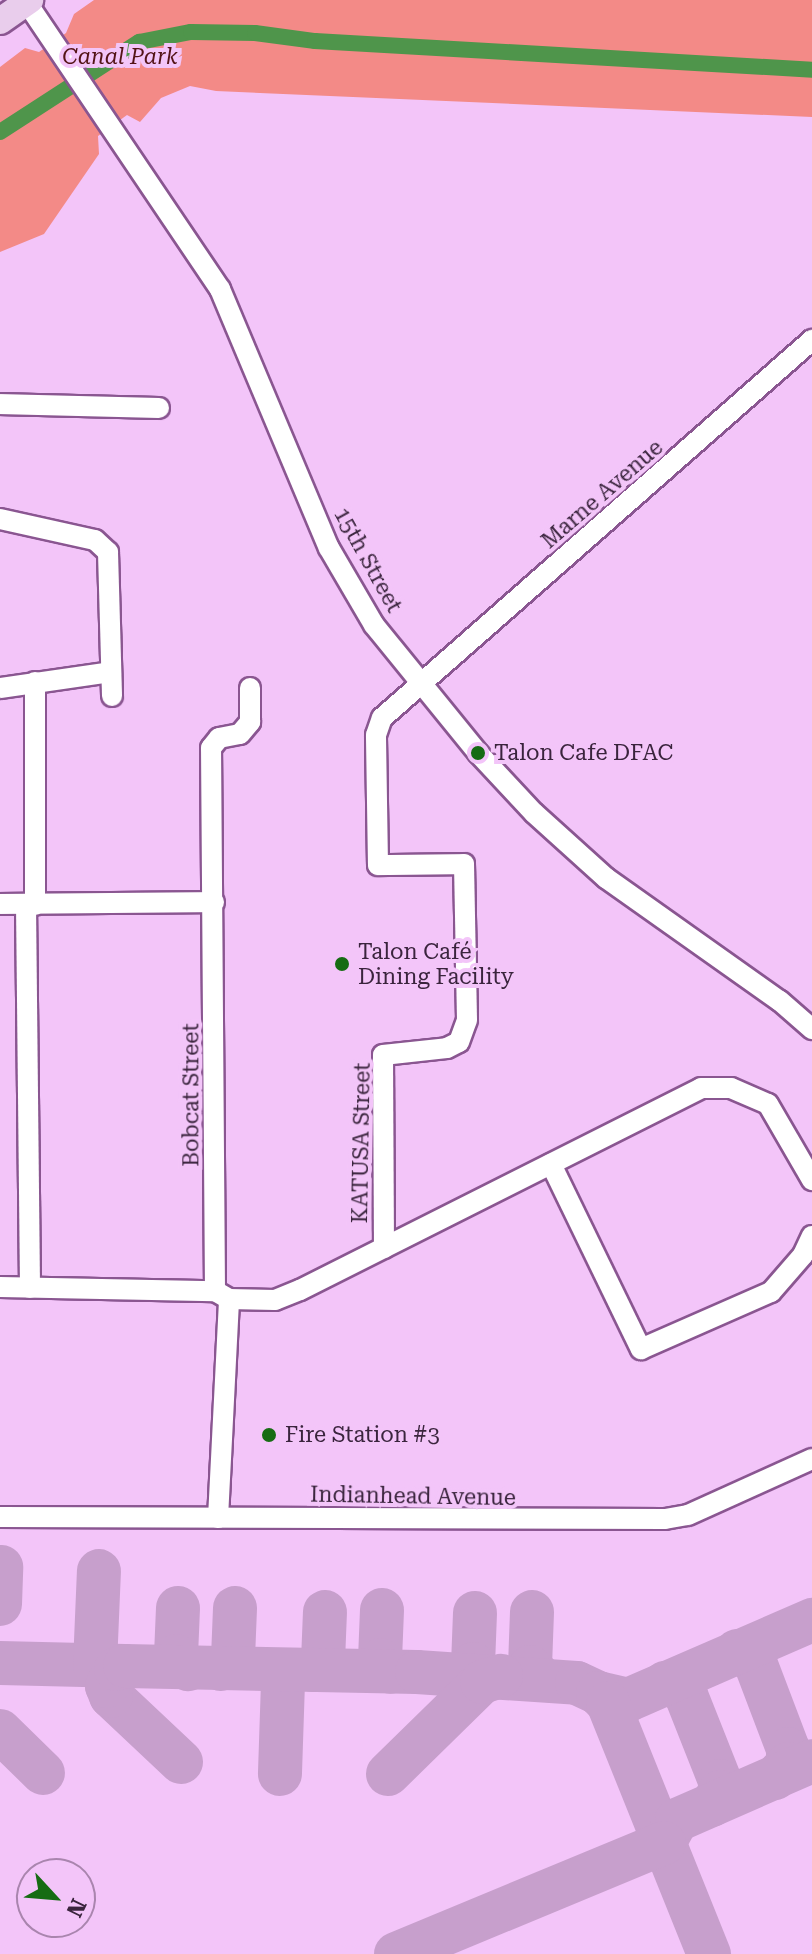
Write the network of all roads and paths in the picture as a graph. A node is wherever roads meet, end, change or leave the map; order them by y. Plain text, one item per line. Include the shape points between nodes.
1 (27, 1) edge
2 (0, 21) edge
3 (812, 340) edge
4 (0, 404) edge
5 (159, 408) dead end
6 (0, 519) edge
7 (111, 672) junction
8 (35, 682) junction
9 (423, 683) junction
10 (0, 688) edge
11 (250, 688) dead end
12 (112, 696) dead end
13 (214, 902) junction
14 (0, 904) edge
15 (31, 904) junction
16 (812, 1029) edge
17 (551, 1164) junction
18 (812, 1180) edge
19 (812, 1236) edge
20 (384, 1248) junction
21 (0, 1287) edge
22 (30, 1288) junction
23 (222, 1295) junction
24 (812, 1459) edge
25 (0, 1517) edge
26 (218, 1518) junction

1 - 2 main road
1 - 9 street, 15th Street via 220,289 329,548 374,625
3 - 9 street, Marne Avenue
4 - 5 street
6 - 7 street via 95,540 108,552
7 - 8 street
7 - 12 street
8 - 10 street
8 - 15 street
9 - 16 street, 15th Street via 534,813 606,878
9 - 20 street, KATUSA Street via 382,718 376,735 378,865 464,864 467,1028 459,1042 447,1048 383,1055
11 - 13 street, Bobcat Street via 250,722 240,734 219,738 211,748
13 - 15 street
13 - 23 street, Bobcat Street
14 - 15 street
15 - 22 street
17 - 18 street via 701,1088 731,1088 768,1104
17 - 19 street via 641,1349 771,1292
17 - 20 street
20 - 23 street via 275,1300
21 - 22 street
22 - 23 street
23 - 26 street, Bobcat Street
24 - 26 street, Indianhead Avenue via 688,1515 665,1519
25 - 26 street, Indianhead Avenue

